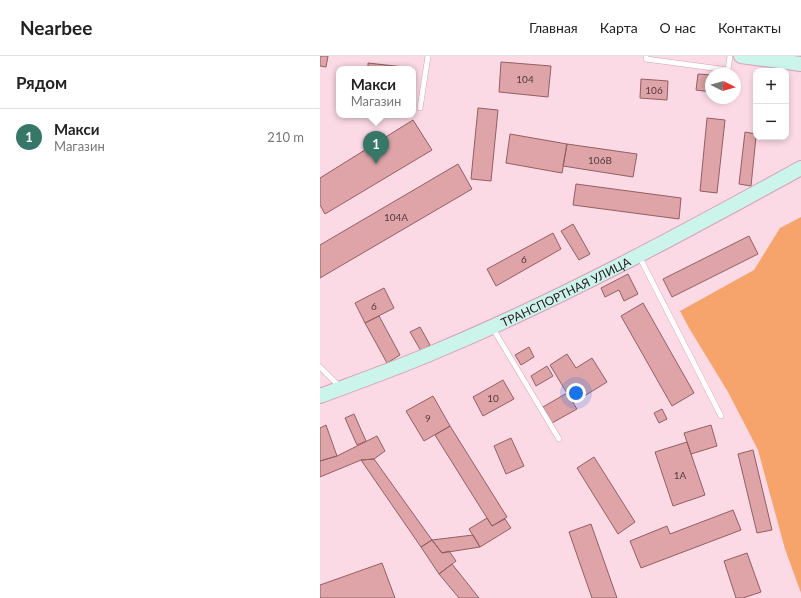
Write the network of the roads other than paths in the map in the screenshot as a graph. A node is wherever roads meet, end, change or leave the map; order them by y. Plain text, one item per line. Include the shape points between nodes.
1 (428, 56) edge
2 (646, 56) edge
3 (730, 56) edge
4 (741, 56) edge
5 (801, 64) edge
6 (420, 108) dead end
7 (801, 168) edge
8 (638, 255) junction
9 (492, 326) junction
10 (320, 367) edge
11 (341, 388) junction
12 (320, 396) edge
13 (721, 416) dead end
14 (559, 439) dead end

1 - 6 lane
2 - 3 lane via 646,59 728,70
4 - 5 main road
7 - 8 main road, ТРАНСПОРТНАЯ УЛИЦА
8 - 9 main road, ТРАНСПОРТНАЯ УЛИЦА via 564,294
8 - 13 lane
9 - 11 main road, ТРАНСПОРТНАЯ УЛИЦА via 438,351
9 - 14 lane
10 - 11 lane
11 - 12 main road, ТРАНСПОРТНАЯ УЛИЦА

